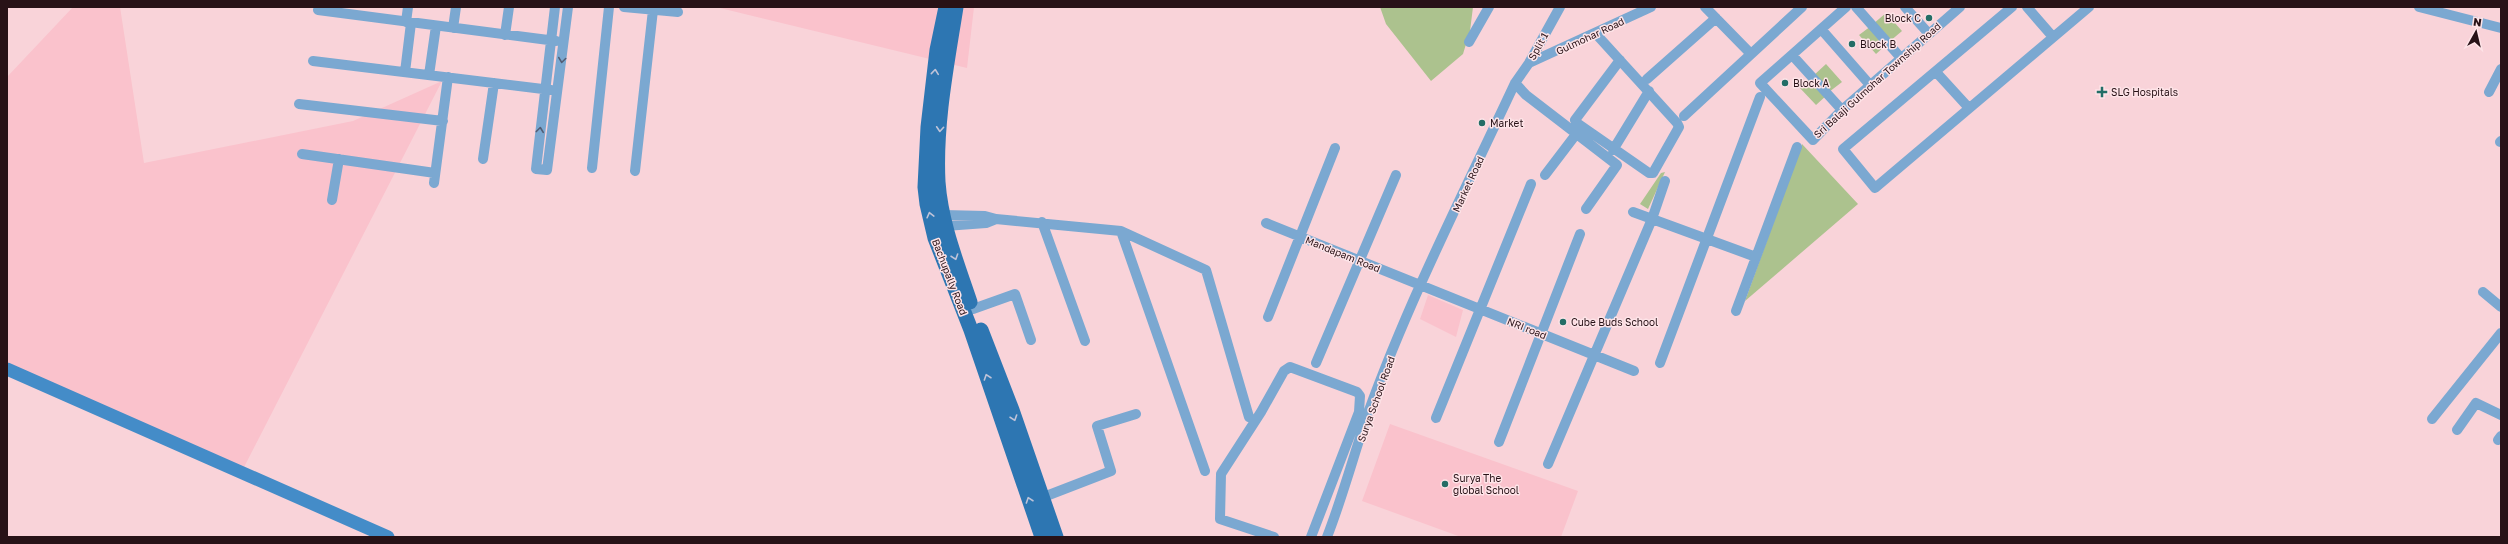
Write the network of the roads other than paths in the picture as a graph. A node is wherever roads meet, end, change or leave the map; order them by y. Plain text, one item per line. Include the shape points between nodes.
1 (408, 7) edge
2 (456, 7) edge
3 (509, 7) edge
4 (555, 7) edge
5 (568, 7) edge
6 (609, 7) edge
7 (624, 7) edge
8 (946, 7) edge
9 (956, 7) edge
10 (1489, 7) edge
11 (1560, 7) edge
12 (1651, 7) edge
13 (1705, 7) edge
14 (1802, 7) edge
15 (1846, 7) edge
16 (1856, 7) edge
17 (1905, 7) edge
18 (1960, 7) edge
19 (2012, 7) edge
20 (2027, 7) edge
21 (2089, 7) edge
22 (2419, 7) edge
23 (318, 10) dead end
24 (653, 10) junction
25 (358, 12) edge
26 (678, 12) dead end
27 (1716, 18) junction
28 (409, 22) junction
29 (436, 26) junction
30 (453, 28) junction
31 (2501, 28) edge
32 (1821, 30) junction
33 (1596, 34) junction
34 (1929, 34) junction
35 (505, 35) junction
36 (2053, 37) junction
37 (550, 40) junction
38 (564, 42) junction
39 (1469, 42) dead end
40 (1750, 53) junction
41 (1792, 55) junction
42 (1901, 58) junction
43 (1620, 60) junction
44 (313, 61) dead end
45 (1529, 63) junction
46 (2501, 69) edge
47 (404, 72) junction
48 (1936, 72) junction
49 (430, 75) junction
50 (448, 77) junction
51 (1647, 79) dead end
52 (494, 83) junction
53 (1515, 83) junction
54 (1870, 86) junction
55 (545, 89) junction
56 (557, 91) junction
57 (1649, 92) junction
58 (2489, 92) dead end
59 (1760, 97) dead end
60 (299, 104) dead end
61 (1968, 107) junction
62 (1842, 110) junction
63 (1684, 116) dead end
64 (443, 121) junction
65 (1577, 133) junction
66 (1797, 147) dead end
67 (1335, 148) dead end
68 (1613, 150) junction
69 (302, 154) dead end
70 (339, 159) junction
71 (482, 159) dead end
72 (592, 168) dead end
73 (635, 171) dead end
74 (1396, 175) dead end
75 (1545, 175) dead end
76 (1665, 181) dead end
77 (1531, 184) dead end
78 (332, 200) dead end
79 (1586, 209) dead end
80 (1634, 212) dead end
81 (1652, 219) junction
82 (944, 220) junction
83 (1042, 222) junction
84 (1266, 223) dead end
85 (1121, 231) junction
86 (1580, 234) dead end
87 (1299, 236) junction
88 (1706, 239) junction
89 (1756, 257) junction
90 (1359, 261) junction
91 (1420, 286) junction
92 (2483, 292) dead end
93 (2501, 307) edge
94 (973, 309) junction
95 (1480, 309) junction
96 (1736, 311) dead end
97 (1268, 317) dead end
98 (2501, 333) edge
99 (1541, 334) junction
100 (1031, 340) dead end
101 (1085, 341) dead end
102 (1592, 354) junction
103 (1660, 363) dead end
104 (1316, 364) dead end
105 (7, 369) edge
106 (1634, 371) dead end
107 (1364, 412) junction
108 (1136, 414) dead end
109 (2501, 415) edge
110 (1249, 417) dead end
111 (1436, 418) dead end
112 (2432, 419) dead end
113 (2457, 430) dead end
114 (1499, 442) dead end
115 (1548, 464) dead end
116 (1205, 471) dead end
117 (1330, 483) junction
118 (1346, 488) junction
119 (1042, 498) junction
120 (1312, 535) edge
121 (388, 537) edge
122 (1042, 537) edge
123 (1056, 537) edge
124 (1274, 537) edge
125 (1326, 537) edge

1 - 28 street
2 - 30 street
3 - 35 street
4 - 37 street
5 - 38 street
6 - 72 street
7 - 24 street
122 -> 8 main road, Bachupally Road via 973,337 935,238 927,204 925,187 928,128 937,50
9 -> 82 main road, Bachupally Road via 942,93 938,157 938,183
10 - 39 street
11 - 45 street, Split 1
12 - 33 street, Gulmohar Road
13 - 27 street
14 - 40 street
15 - 32 street, Sri Balaji Gulmohar Township Road
16 - 42 street
17 - 34 street
18 - 34 street, Sri Balaji Gulmohar Township Road
19 - 48 street
20 - 36 street
21 - 36 street
22 - 31 street
23 - 25 street
24 - 26 street
24 - 73 street
25 - 28 street
27 - 40 street
27 - 51 street
28 - 29 street
28 - 47 street
29 - 30 street
29 - 49 street
30 - 35 street
32 - 41 street, Sri Balaji Gulmohar Township Road
32 - 54 street
33 - 43 street
33 - 45 street, Gulmohar Road
34 - 42 street, Sri Balaji Gulmohar Township Road
35 - 37 street
36 - 61 street
37 - 38 street
37 - 55 street
38 -> 56 street
40 - 63 street
41 - 62 street
41 - 62 street, Sri Balaji Gulmohar Township Road via 1760,83 1813,140
42 - 54 street, Sri Balaji Gulmohar Township Road
43 - 57 street
43 - 68 street via 1575,120
44 - 47 street
45 - 53 street, Split 1
46 - 58 street
47 - 49 street
48 - 61 street
48 - 61 street via 1843,149 1875,188
49 - 50 street
50 - 52 street
50 - 64 street
52 - 55 street
52 - 71 street
53 - 65 street via 1526,95
53 - 91 street, Market Road
54 - 62 street, Sri Balaji Gulmohar Township Road
55 - 56 street
56 -> 55 street via 547,170 536,168
57 - 68 street
57 - 68 street via 1677,123 1678,131 1653,173
59 - 88 street
60 - 64 street
64 - 70 street via 435,178
65 - 75 street
65 - 79 street via 1617,165
66 - 89 street
67 - 87 street
69 - 70 street
70 - 78 street
74 - 90 street
76 - 81 street
77 - 95 street
80 - 81 street
81 - 88 street
81 - 102 street
82 - 83 street via 986,216
82 -> 94 main road, Bachupally Road
83 - 85 street
83 - 101 street
84 - 87 street, Mandapam Road
85 - 110 street via 1206,270
85 - 116 street
86 - 99 street
87 - 90 street, Mandapam Road
87 - 97 street
88 - 89 street
88 - 103 street
89 - 96 street
90 - 91 street, Mandapam Road
90 - 104 street
91 - 95 street, NRI road
91 - 107 street, Surya School Road
92 - 93 street
94 - 100 street via 1015,294
94 -> 119 main road, Bachupally Road
95 - 99 street, NRI road
95 - 111 street
98 - 112 street
99 - 102 street, NRI road
99 - 114 street
102 - 106 street, NRI road
102 - 115 street
105 - 121 street
107 - 117 street
107 - 118 street, Surya School Road
107 - 124 street via 1357,392 1290,367 1284,372 1221,474 1220,519
108 - 119 street via 1097,426 1111,471
109 - 113 street via 2476,403
117 - 118 street
117 - 120 street
118 - 125 street, Surya School Road
119 - 123 main road, Bachupally Road
120 - 125 street

